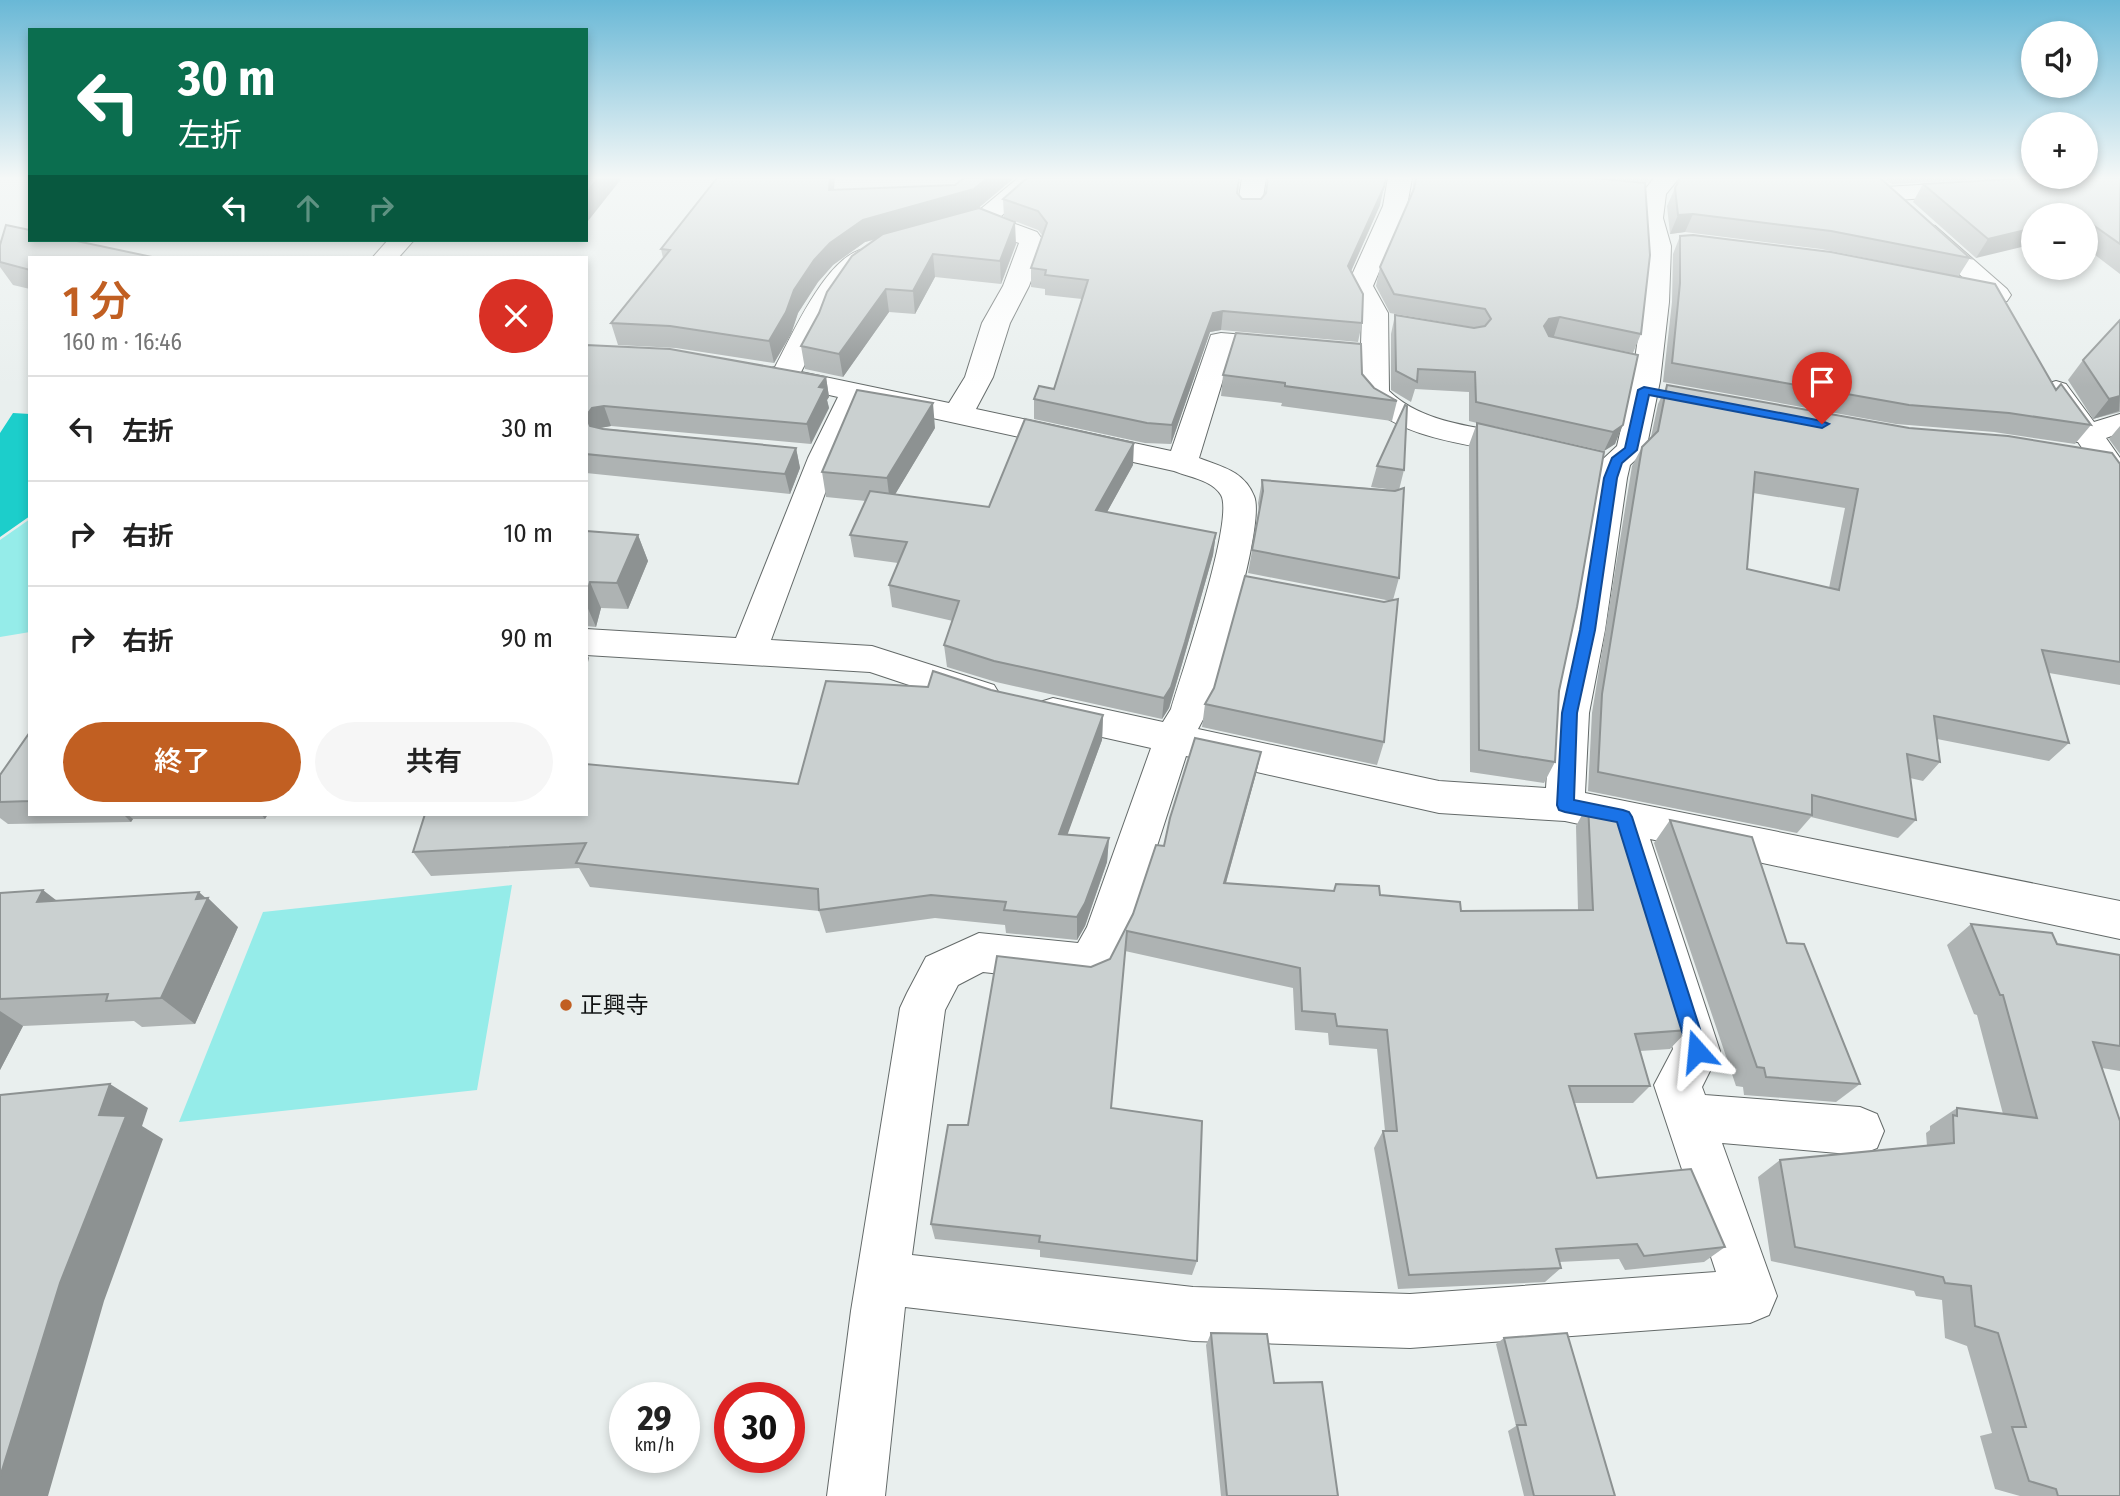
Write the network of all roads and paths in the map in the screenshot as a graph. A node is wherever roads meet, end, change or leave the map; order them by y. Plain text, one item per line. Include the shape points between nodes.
1 (881, 248) edge
2 (1030, 248) edge
3 (1377, 248) edge
4 (1670, 248) edge
5 (1946, 248) edge
6 (1950, 284) edge
7 (1998, 295) junction
8 (2012, 321) edge
9 (1384, 334) junction
10 (2039, 364) edge
11 (854, 393) junction
12 (958, 414) junction
13 (2120, 422) edge
14 (2077, 445) junction
15 (1550, 452) edge
16 (1182, 463) junction
17 (2113, 471) edge
18 (588, 642) edge
19 (749, 650) junction
20 (1173, 738) junction
21 (1565, 805) junction
22 (1623, 817) junction
23 (2120, 920) edge
24 (1689, 1117) junction
25 (1860, 1131) dead end
26 (883, 1278) junction
27 (856, 1496) edge

1 - 11 street via 862,257 828,289 807,335 770,374
2 - 12 street via 996,323 979,377
3 - 9 street via 1360,286 1373,304
4 - 21 street via 1631,450 1616,461 1602,463 1611,478 1570,713
5 - 7 street
6 - 7 street
7 - 8 street
9 - 15 street via 1374,393 1380,401 1420,422
9 - 16 street via 1221,341
10 - 14 street
11 - 12 street
11 - 19 street via 810,456
12 - 16 street
13 - 14 street
14 - 17 street
16 - 20 street via 1254,490 1241,514 1239,586
18 - 19 street
19 - 20 street via 872,659 993,699
20 - 21 street via 1439,797
20 - 26 street via 1107,933 1090,964 979,952 942,971 923,1008
21 - 22 street
22 - 23 street
22 - 24 street via 1697,1051 1678,1085
24 - 25 street
24 - 26 street via 1750,1296 1410,1321 1193,1314
26 - 27 street

